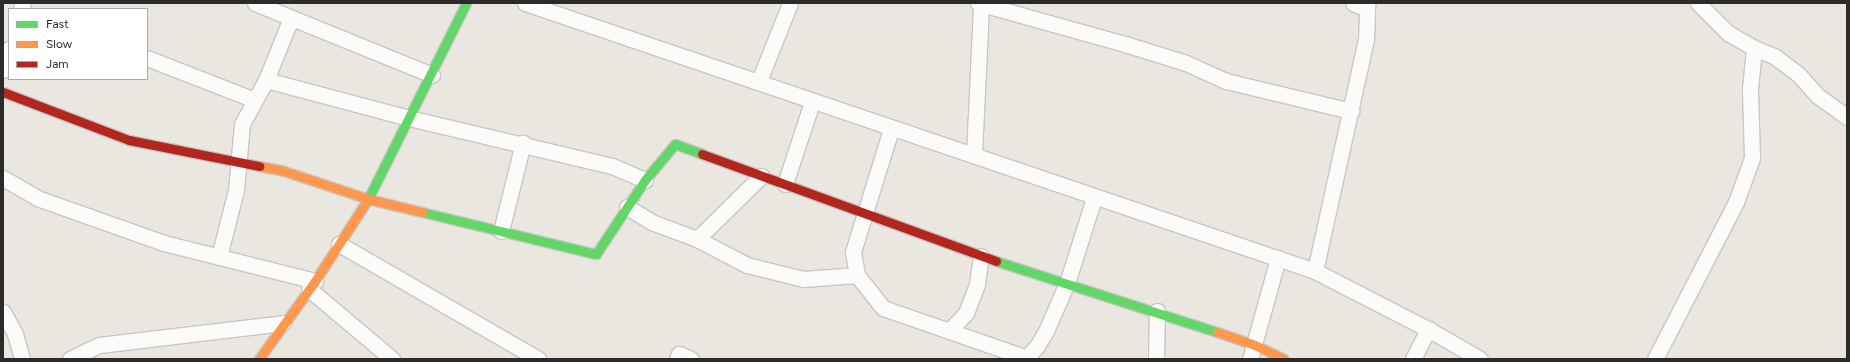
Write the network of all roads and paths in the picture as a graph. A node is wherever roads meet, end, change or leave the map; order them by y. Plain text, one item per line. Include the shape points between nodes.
1 (255, 3) edge
2 (466, 3) edge
3 (525, 3) edge
4 (790, 3) edge
5 (1353, 3) edge
6 (1698, 3) edge
7 (979, 4) edge
8 (1367, 6) edge
9 (291, 18) junction
10 (1754, 48) junction
11 (8, 52) edge
12 (148, 58) edge
13 (4, 66) edge
14 (432, 75) junction
15 (266, 80) junction
16 (759, 81) junction
17 (3, 92) edge
18 (255, 100) junction
19 (812, 102) junction
20 (1351, 111) junction
21 (1847, 117) edge
22 (409, 118) junction
23 (891, 129) junction
24 (522, 143) junction
25 (974, 156) junction
26 (239, 162) junction
27 (762, 176) junction
28 (3, 178) edge
29 (645, 180) junction
30 (785, 184) junction
31 (1094, 198) junction
32 (368, 199) junction
33 (627, 207) junction
34 (863, 213) junction
35 (501, 232) junction
36 (697, 239) junction
37 (339, 244) junction
38 (981, 256) junction
39 (219, 257) junction
40 (1278, 258) junction
41 (1315, 271) junction
42 (858, 275) junction
43 (1067, 283) junction
44 (312, 285) junction
45 (1157, 311) junction
46 (3, 312) edge
47 (283, 323) junction
48 (1428, 329) junction
49 (950, 330) junction
50 (1253, 352) edge
51 (534, 358) edge
52 (1028, 358) edge
53 (22, 359) edge
54 (70, 359) edge
55 (259, 359) edge
56 (392, 359) edge
57 (677, 359) edge
58 (691, 359) edge
59 (1156, 359) edge
60 (1284, 359) edge
61 (1413, 359) edge
62 (1480, 359) edge
63 (1657, 359) edge

1 - 9 street
2 - 14 street
3 - 16 street
4 - 16 street
5 - 8 street
6 - 10 street via 1728,33
7 - 20 street via 1125,44 1186,63 1226,80
7 - 25 street
8 - 20 street via 1366,40
9 - 14 street
9 - 15 street
10 - 21 street via 1774,56 1798,74 1818,96
10 - 63 street via 1750,89 1752,158 1736,202
11 - 13 street
12 - 18 street
14 - 22 street
15 - 18 street
15 - 22 street
16 - 19 street
17 - 26 street via 129,140
18 - 26 street via 242,124
19 - 23 street
19 - 30 street
20 - 41 street
22 - 24 street
22 - 32 street
23 - 25 street
23 - 34 street
24 - 29 street via 612,166
24 - 35 street
25 - 31 street
26 - 32 street via 284,171
26 - 39 street via 236,190
27 - 29 street via 675,144
27 - 30 street
27 - 36 street
28 - 39 street via 36,198 164,243
29 - 33 street
30 - 34 street
31 - 40 street
31 - 43 street
32 - 35 street
32 - 37 street
33 - 35 street via 596,254
33 - 36 street via 654,223
34 - 38 street
34 - 42 street via 853,252
36 - 42 street via 747,265 803,279
37 - 44 street
37 - 51 street
38 - 43 street
38 - 49 street via 978,284 966,313
39 - 44 street
40 - 41 street
40 - 50 street
41 - 48 street
42 - 49 street via 883,308
43 - 45 street
43 - 52 street via 1043,336
44 - 47 street
44 - 56 street
45 - 50 street
45 - 59 street
46 - 53 street via 15,334
47 - 54 street via 99,345
47 - 55 street
48 - 61 street
48 - 62 street
49 - 52 street
50 - 60 street
57 - 58 street via 679,354

